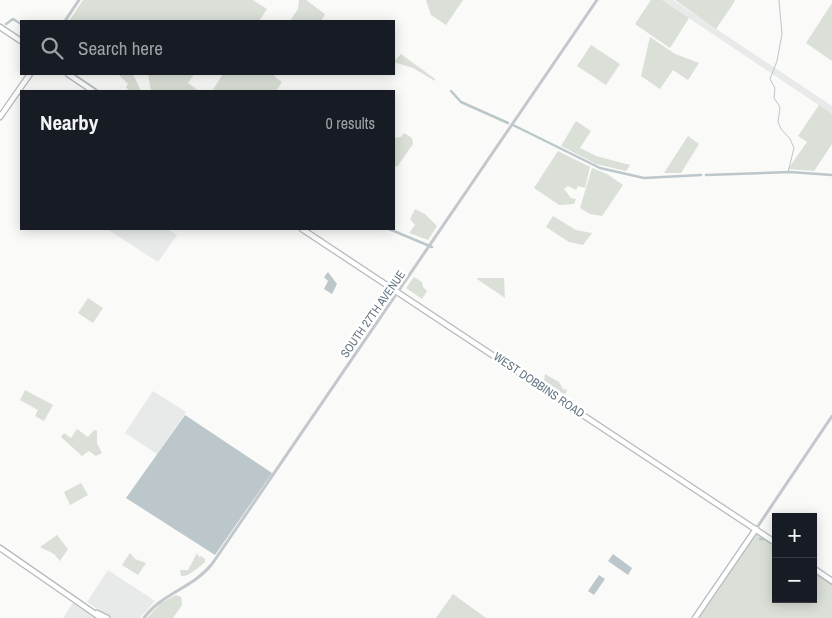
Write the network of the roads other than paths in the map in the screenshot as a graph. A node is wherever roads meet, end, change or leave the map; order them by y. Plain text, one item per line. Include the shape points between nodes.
1 (79, 0) edge
2 (597, 0) edge
3 (66, 20) edge
4 (0, 27) edge
5 (20, 41) edge
6 (29, 75) edge
7 (69, 75) edge
8 (92, 90) edge
9 (0, 117) edge
10 (304, 230) edge
11 (398, 292) junction
12 (832, 416) edge
13 (756, 529) junction
14 (772, 539) edge
15 (0, 548) edge
16 (817, 571) edge
17 (832, 581) edge
18 (96, 613) junction
19 (101, 618) edge
20 (107, 618) edge
21 (144, 618) edge
22 (696, 618) edge

1 - 3 street
2 - 11 street, SOUTH 27TH AVENUE
4 - 5 main road
6 - 9 main road
7 - 8 main road
10 - 11 main road, WEST DOBBINS ROAD
11 - 13 main road, WEST DOBBINS ROAD
11 - 21 street, SOUTH 27TH AVENUE via 212,564 196,581 159,601
12 - 13 street
13 - 14 main road, WEST DOBBINS ROAD
13 - 22 main road
15 - 18 main road
16 - 17 main road
18 - 19 main road
18 - 20 main road

